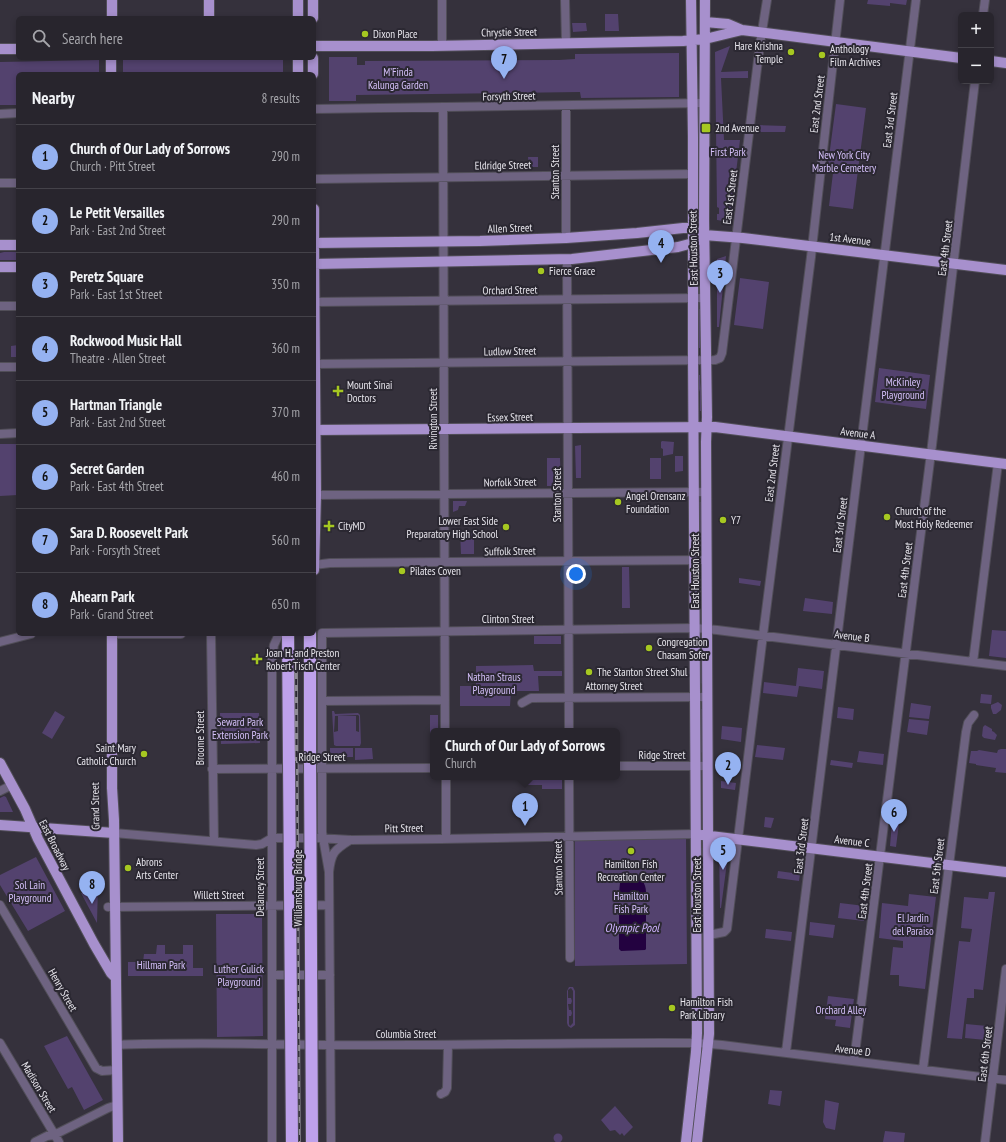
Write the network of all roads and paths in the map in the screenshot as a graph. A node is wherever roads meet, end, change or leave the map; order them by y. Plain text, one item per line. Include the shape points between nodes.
1 (112, 0) edge
2 (209, 0) edge
3 (298, 0) edge
4 (313, 0) edge
5 (442, 0) edge
6 (565, 0) edge
7 (691, 0) edge
8 (705, 0) edge
9 (766, 0) edge
10 (840, 0) edge
11 (916, 0) edge
12 (985, 0) edge
13 (983, 12) edge
14 (112, 16) edge
15 (210, 16) edge
16 (298, 16) edge
17 (313, 16) edge
18 (705, 22) junction
19 (742, 30) junction
20 (762, 32) junction
21 (705, 39) junction
22 (692, 40) junction
23 (835, 42) junction
24 (566, 43) junction
25 (442, 45) junction
26 (316, 46) edge
27 (0, 49) edge
28 (16, 49) edge
29 (909, 51) junction
30 (958, 58) edge
31 (111, 60) edge
32 (298, 60) edge
33 (313, 60) edge
34 (994, 61) edge
35 (1006, 63) edge
36 (111, 72) edge
37 (298, 72) edge
38 (313, 72) edge
39 (975, 84) edge
40 (704, 103) junction
41 (693, 104) junction
42 (566, 106) junction
43 (443, 107) junction
44 (316, 109) edge
45 (16, 113) edge
46 (0, 114) edge
47 (693, 174) junction
48 (566, 176) junction
49 (443, 177) junction
50 (316, 179) edge
51 (0, 183) edge
52 (16, 183) edge
53 (693, 228) junction
54 (704, 235) junction
55 (736, 237) junction
56 (566, 238) junction
57 (443, 241) junction
58 (316, 243) edge
59 (693, 243) junction
60 (0, 245) edge
61 (16, 245) edge
62 (811, 246) junction
63 (884, 255) junction
64 (567, 259) junction
65 (443, 260) junction
66 (954, 263) junction
67 (316, 264) edge
68 (0, 267) edge
69 (16, 267) edge
70 (1006, 270) edge
71 (693, 298) junction
72 (705, 298) junction
73 (567, 300) junction
74 (443, 301) junction
75 (316, 302) edge
76 (0, 306) edge
77 (16, 306) edge
78 (693, 360) junction
79 (707, 360) junction
80 (567, 361) junction
81 (444, 363) junction
82 (316, 364) edge
83 (16, 367) edge
84 (0, 368) edge
85 (694, 427) junction
86 (707, 427) junction
87 (568, 428) junction
88 (444, 429) junction
89 (316, 430) edge
90 (16, 433) edge
91 (0, 434) edge
92 (788, 437) junction
93 (861, 446) junction
94 (931, 454) junction
95 (1002, 463) edge
96 (568, 492) junction
97 (694, 492) junction
98 (706, 492) junction
99 (444, 494) junction
100 (316, 495) edge
101 (694, 560) junction
102 (707, 560) junction
103 (568, 561) junction
104 (444, 562) junction
105 (316, 565) edge
106 (694, 628) junction
107 (707, 629) junction
108 (569, 630) junction
109 (445, 631) junction
110 (316, 634) edge
111 (23, 636) edge
112 (106, 636) edge
113 (112, 636) edge
114 (211, 636) edge
115 (278, 636) edge
116 (288, 636) edge
117 (762, 636) junction
118 (0, 642) edge
119 (836, 645) junction
120 (905, 653) junction
121 (973, 662) junction
122 (1006, 666) edge
123 (695, 697) junction
124 (708, 697) junction
125 (569, 698) junction
126 (445, 700) junction
127 (322, 701) junction
128 (522, 703) dead end
129 (974, 715) dead end
130 (445, 728) edge
131 (569, 728) edge
132 (0, 763) edge
133 (620, 766) edge
134 (695, 766) junction
135 (708, 766) junction
136 (323, 768) junction
137 (430, 768) edge
138 (212, 769) junction
139 (272, 769) junction
140 (446, 780) edge
141 (569, 780) edge
142 (12, 785) junction
143 (0, 792) edge
144 (0, 825) edge
145 (33, 827) junction
146 (111, 833) junction
147 (696, 834) junction
148 (708, 835) junction
149 (569, 837) junction
150 (272, 838) junction
151 (323, 838) junction
152 (446, 839) junction
153 (737, 839) junction
154 (352, 840) junction
155 (214, 842) junction
156 (811, 848) junction
157 (880, 857) junction
158 (948, 865) junction
159 (329, 872) junction
160 (1006, 872) edge
161 (0, 905) edge
162 (329, 905) junction
163 (272, 906) junction
164 (112, 907) junction
165 (709, 935) junction
166 (570, 958) dead end
167 (1006, 969) edge
168 (330, 974) junction
169 (272, 975) junction
170 (115, 977) junction
171 (697, 1042) junction
172 (0, 1043) edge
173 (709, 1043) junction
174 (272, 1044) junction
175 (116, 1045) junction
176 (330, 1045) junction
177 (448, 1045) junction
178 (786, 1052) junction
179 (854, 1061) junction
180 (923, 1069) junction
181 (117, 1070) junction
182 (993, 1078) junction
183 (1006, 1080) edge
184 (441, 1094) dead end
185 (117, 1105) junction
186 (57, 1138) edge
187 (35, 1142) edge
188 (118, 1142) edge
189 (272, 1142) edge
190 (292, 1142) edge
191 (312, 1142) edge
192 (331, 1142) edge
193 (686, 1142) edge
194 (697, 1142) edge
195 (985, 1142) edge

1 - 14 main road
2 - 15 main road
3 - 16 main road
4 - 17 main road
5 - 25 street
6 - 24 street
7 - 22 main road, East Houston Street
8 - 18 main road, East Houston Street
9 - 20 street, East 1st Street
10 - 23 street, East 2nd Street
11 - 29 street, East 3rd Street
12 - 13 street
18 - 19 main road via 728,24
18 - 21 main road, East Houston Street
19 - 20 main road
19 - 21 main road
20 - 23 main road
20 - 55 street, East 1st Street
21 - 22 main road, Chrystie Street
21 - 40 main road, East Houston Street
22 - 24 main road, Chrystie Street
22 - 41 main road, East Houston Street
23 - 29 main road
23 - 62 street, East 2nd Street
24 - 25 main road, Chrystie Street
25 - 26 main road, Chrystie Street
27 - 28 main road
29 - 30 main road
29 - 63 street, East 3rd Street
31 - 36 main road
32 - 37 main road
33 - 38 main road
34 - 35 main road
39 - 66 street, East 4th Street
40 - 41 street, Forsyth Street
40 - 54 main road, East Houston Street
41 - 42 street, Forsyth Street
41 - 47 main road, East Houston Street
42 - 43 street, Forsyth Street
42 - 48 street, Stanton Street
43 - 44 street, Forsyth Street
43 - 49 street, Rivington Street
45 - 46 street
47 - 48 street, Eldridge Street
47 - 53 main road, East Houston Street
48 - 49 street, Eldridge Street
48 - 56 street, Stanton Street
49 - 50 street, Eldridge Street
49 - 57 street, Rivington Street
51 - 52 street
53 - 54 main road
53 - 56 main road, Allen Street
53 - 59 main road, East Houston Street
54 - 55 main road, 1st Avenue
54 - 59 main road
54 - 72 main road, East Houston Street
55 - 62 main road, 1st Avenue
55 - 79 street, East 1st Street via 722,353 718,359
56 - 57 main road, Allen Street
57 - 58 main road, Allen Street
57 - 65 street, Rivington Street
59 - 64 main road via 678,247
59 - 71 main road, East Houston Street
60 - 61 main road
62 - 63 main road, 1st Avenue
62 - 92 street, East 2nd Street
63 - 66 main road, 1st Avenue
63 - 93 street, East 3rd Street
64 - 65 main road
64 - 73 street, Stanton Street
65 - 67 main road
65 - 74 street, Rivington Street
66 - 70 main road, 1st Avenue
66 - 94 street, East 4th Street
68 - 69 main road
71 - 72 street, Orchard Street
71 - 73 street, Orchard Street
71 - 78 main road, East Houston Street
72 - 79 main road, East Houston Street
73 - 74 street, Orchard Street
73 - 80 street, Stanton Street
74 - 75 street, Orchard Street
74 - 81 street, Rivington Street
76 - 77 street
78 - 79 street, Ludlow Street
78 - 80 street, Ludlow Street
78 - 85 main road, East Houston Street
79 - 86 main road, East Houston Street
80 - 81 street, Ludlow Street
80 - 87 street, Stanton Street
81 - 82 street, Ludlow Street
81 - 88 street, Rivington Street
83 - 84 street
85 - 86 main road, Essex Street
85 - 87 main road, Essex Street
85 - 97 main road, East Houston Street
86 - 92 main road, Avenue A
86 - 98 main road, East Houston Street
87 - 88 main road, Essex Street
87 - 96 street, Stanton Street
88 - 89 main road, Essex Street
88 - 99 street, Rivington Street
90 - 91 street
92 - 93 main road, Avenue A
92 - 117 street, East 2nd Street
93 - 94 main road, Avenue A
93 - 119 street, East 3rd Street
94 - 95 main road, Avenue A
94 - 120 street, East 4th Street
95 - 121 street
96 - 97 street, Norfolk Street
96 - 99 street, Norfolk Street
96 - 103 street, Stanton Street
97 - 98 street, Norfolk Street
97 - 101 main road, East Houston Street
98 - 102 main road, East Houston Street
99 - 100 street, Norfolk Street
99 - 104 street, Rivington Street
101 - 102 street, Suffolk Street
101 - 103 street, Suffolk Street
101 - 106 main road, East Houston Street
102 - 107 main road, East Houston Street
103 - 104 street, Suffolk Street
103 - 108 street, Stanton Street
104 - 105 street, Suffolk Street
104 - 109 street, Rivington Street
106 - 107 street, Avenue B
106 - 108 street, Clinton Street
106 - 123 main road, East Houston Street
107 - 117 street, Avenue B
107 - 124 main road, East Houston Street
108 - 109 street, Clinton Street
108 - 125 street, Stanton Street
109 - 110 street, Clinton Street
109 - 126 street, Rivington Street
110 - 127 street
110 - 191 highway, Williamsburg Bridge, bridge via 311,650 310,760
111 - 118 street
112 - 146 main road, Grand Street
113 - 146 main road, Grand Street
114 - 138 street, Broome Street
115 - 139 street, Delancey Street via 272,658
116 - 190 highway, Williamsburg Bridge, bridge
117 - 119 street, Avenue B
117 - 153 street, East 2nd Street
119 - 120 street, Avenue B
119 - 156 street, East 3rd Street
120 - 121 street, Avenue B
120 - 157 street, East 4th Street
121 - 122 street, Avenue B
123 - 124 street, Attorney Street
123 - 125 street, Attorney Street
123 - 134 main road, East Houston Street
124 - 135 main road, East Houston Street
125 - 128 street, Attorney Street via 531,698
125 - 131 street, Stanton Street
126 - 127 street
126 - 130 street, Rivington Street
127 - 136 street
129 - 158 street, East 5th Street via 968,723 966,732
132 - 142 main road, East Broadway
133 - 134 street, Ridge Street
134 - 135 street, Ridge Street
134 - 147 main road, East Houston Street
135 - 148 main road, East Houston Street
136 - 137 street, Ridge Street
136 - 139 street, Ridge Street
136 - 151 street
138 - 139 street, Ridge Street
138 - 155 street, Broome Street
139 - 150 street, Delancey Street
140 - 152 street
141 - 149 street, Stanton Street
142 - 143 street
142 - 145 main road, East Broadway
144 - 145 main road
145 - 146 main road
145 - 170 main road, East Broadway via 94,944
146 - 155 street, Pitt Street
146 - 164 main road, Grand Street
147 - 148 main road, Avenue C
147 - 149 street, Pitt Street
147 - 171 main road, East Houston Street
148 - 153 main road, Avenue C
148 - 165 main road, East Houston Street
149 - 152 street, Pitt Street
149 - 166 street, Stanton Street
150 - 151 street, Pitt Street
150 - 155 street, Pitt Street via 256,845
150 - 163 street, Delancey Street
151 - 154 street, Pitt Street
151 - 159 street
152 - 154 street, Pitt Street
153 - 156 main road, Avenue C
153 - 165 street, East 2nd Street via 727,929
154 - 159 street via 334,852
156 - 157 main road, Avenue C
156 - 178 street, East 3rd Street
157 - 158 main road, Avenue C
157 - 179 street, East 4th Street
158 - 160 main road, Avenue C
158 - 180 street, East 5th Street
159 - 162 street
161 - 181 street, Henry Street via 96,1068
162 - 163 street, Willett Street
162 - 168 street
163 - 164 street, Willett Street
163 - 169 street, Delancey Street
164 - 170 main road, Grand Street
165 - 173 main road, East Houston Street
167 - 182 street, East 6th Street
168 - 169 street
168 - 176 street
169 - 174 street, Delancey Street
170 - 175 main road, Grand Street
171 - 173 street, Avenue D
171 - 177 street, Columbia Street
171 - 193 main road, East Houston Street
172 - 186 street, Madison Street
173 - 178 street, Avenue D
173 - 194 main road, East Houston Street
174 - 175 street, Columbia Street
174 - 176 street, Columbia Street
174 - 189 street, Delancey Street
175 - 181 main road, Grand Street
176 - 177 street, Columbia Street
176 - 192 street
177 - 184 street via 447,1088
178 - 179 street, Avenue D
179 - 180 street, Avenue D
180 - 182 street, Avenue D
181 - 185 main road, Grand Street
182 - 183 street, Avenue D
182 - 195 street, East 6th Street
185 - 186 street
185 - 188 main road, Grand Street
186 - 187 street via 47,1136

